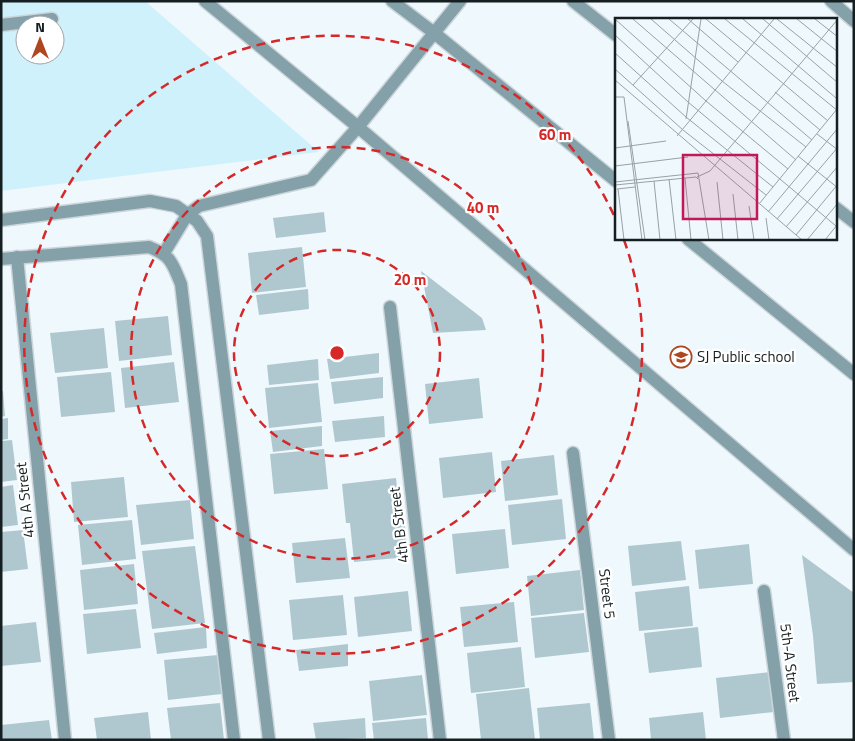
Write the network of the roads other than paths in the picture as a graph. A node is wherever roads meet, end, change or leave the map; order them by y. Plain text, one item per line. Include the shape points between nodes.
1 (205, 1) edge
2 (392, 1) edge
3 (460, 1) edge
4 (573, 1) edge
5 (831, 1) edge
6 (854, 21) edge
7 (15, 24) edge
8 (1, 25) edge
9 (433, 32) junction
10 (615, 34) edge
11 (358, 127) junction
12 (615, 180) edge
13 (838, 210) edge
14 (188, 215) junction
15 (1, 220) edge
16 (854, 222) edge
17 (689, 240) edge
18 (164, 253) junction
19 (17, 258) junction
20 (1, 259) edge
21 (390, 307) dead end
22 (854, 374) edge
23 (573, 453) dead end
24 (854, 550) edge
25 (764, 591) dead end
26 (65, 740) edge
27 (234, 740) edge
28 (269, 740) edge
29 (440, 740) edge
30 (609, 740) edge
31 (784, 740) edge

1 - 11 street
2 - 9 street
3 - 9 street
4 - 10 street
5 - 6 street
7 - 8 street
9 - 11 street
9 - 12 street
11 - 14 street via 312,180 199,206
11 - 24 street
13 - 16 street
14 - 15 street via 176,206 150,201
14 - 18 street
14 - 28 street via 197,221 207,236
17 - 22 street
18 - 19 street via 150,247
18 - 27 street via 181,284
19 - 20 street
19 - 26 street, 4th A Street
21 - 29 street, 4th B Street
23 - 30 street, Street 5
25 - 31 street, 5th-A Street

